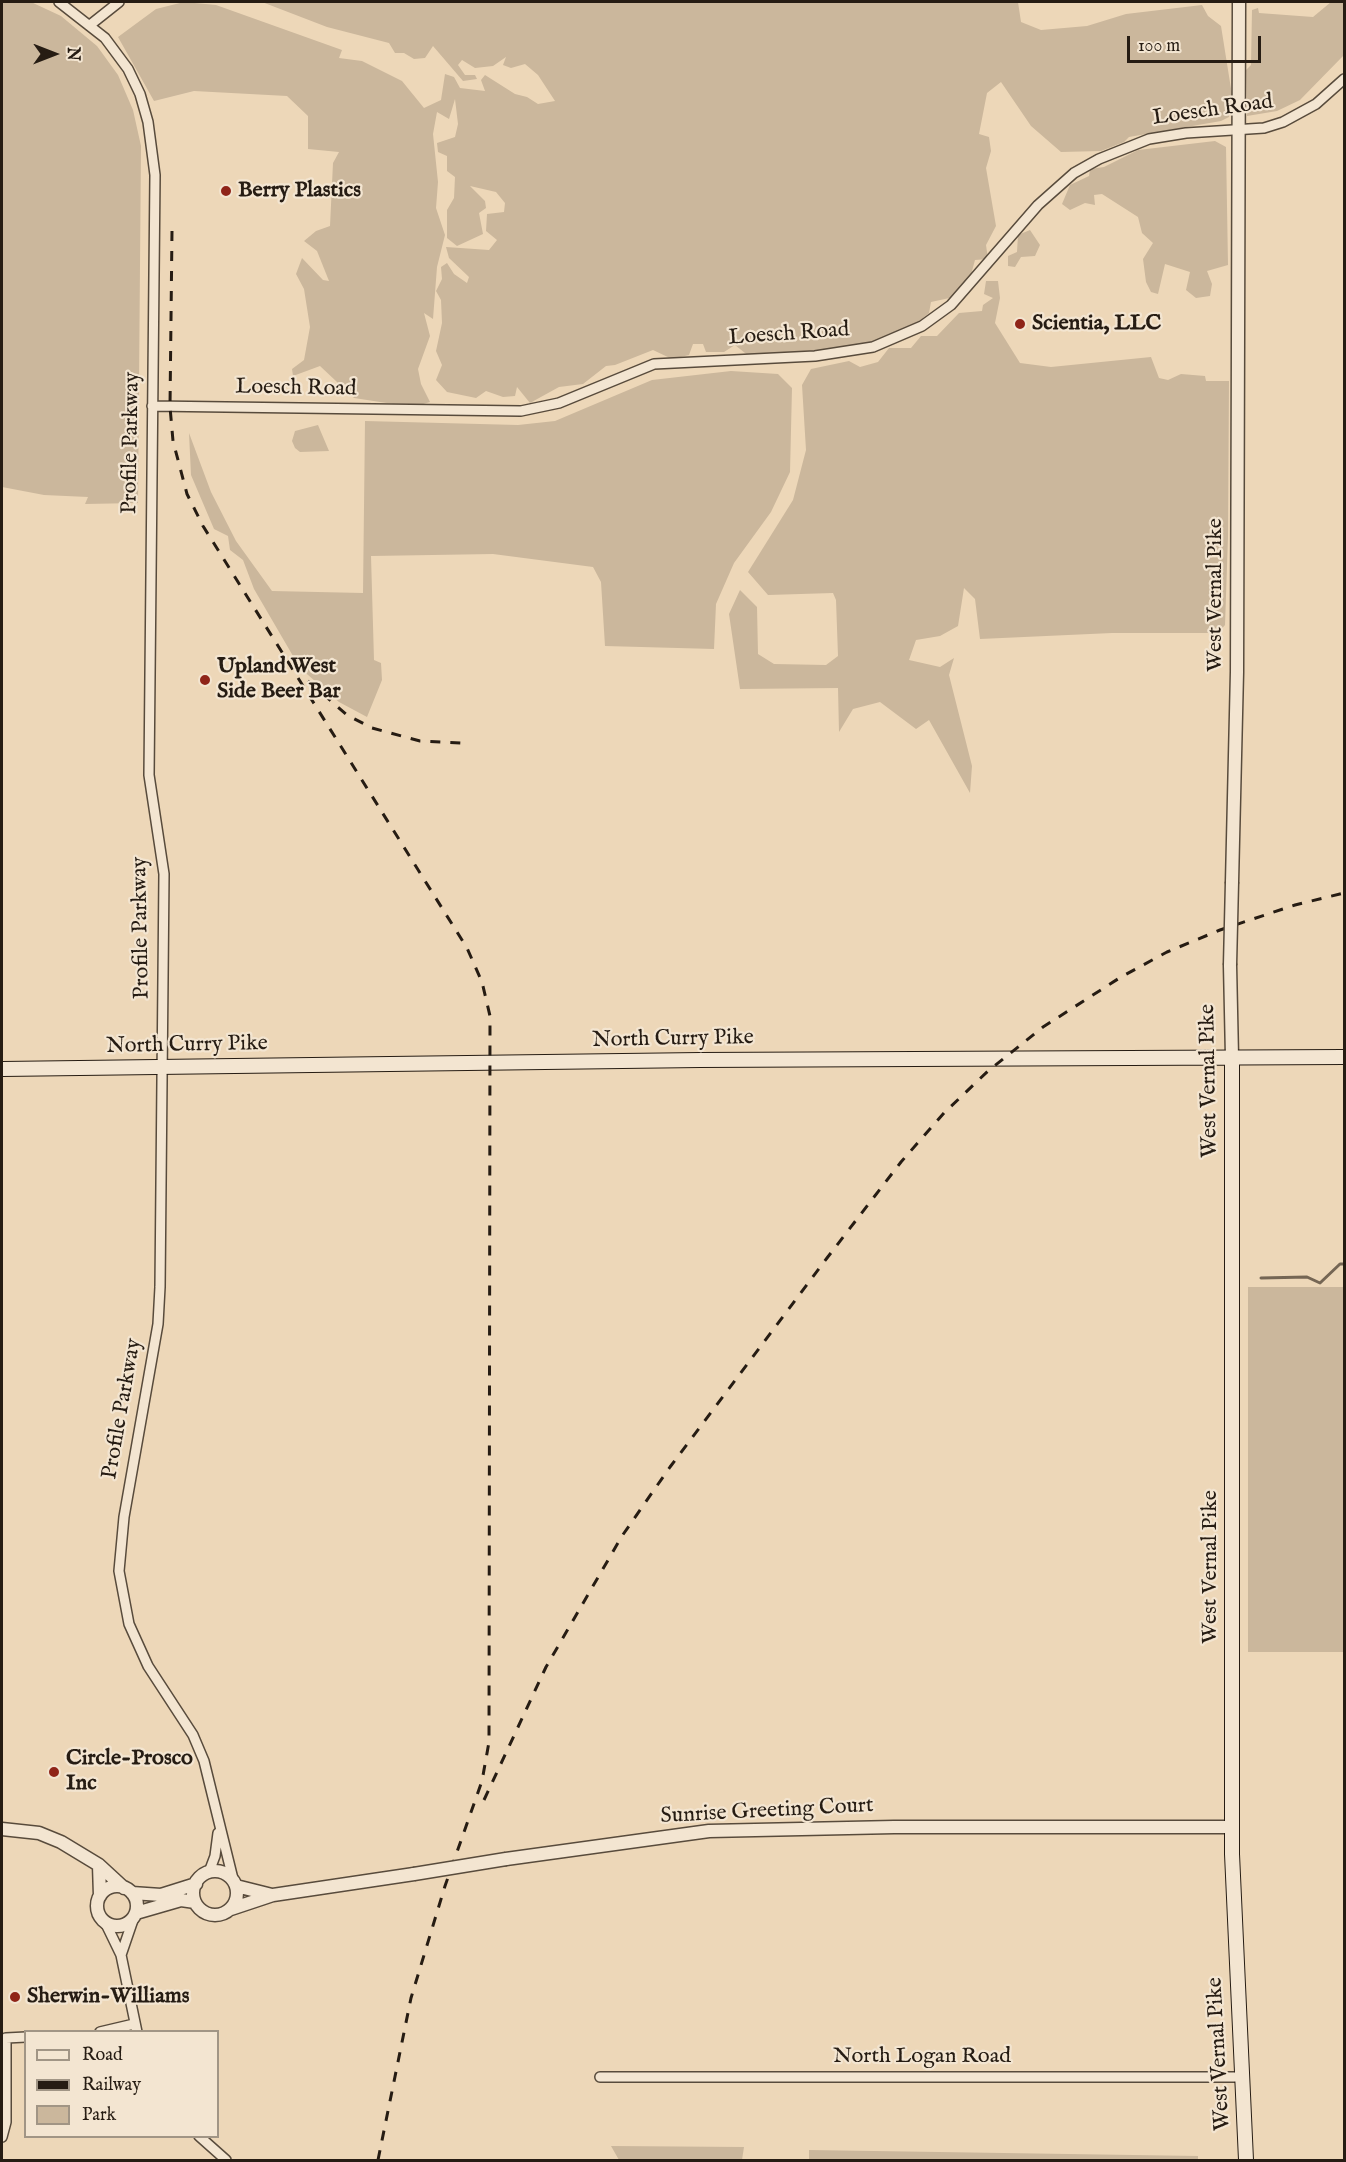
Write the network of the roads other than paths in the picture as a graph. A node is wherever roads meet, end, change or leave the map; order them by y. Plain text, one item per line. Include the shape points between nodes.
1 (59, 2) edge
2 (119, 2) edge
3 (1239, 2) edge
4 (90, 25) junction
5 (1344, 79) edge
6 (1239, 130) junction
7 (152, 406) junction
8 (1232, 1057) junction
9 (1344, 1057) edge
10 (163, 1068) junction
11 (2, 1069) edge
12 (1232, 1827) junction
13 (218, 1828) junction
14 (2, 1829) edge
15 (99, 1865) junction
16 (209, 1872) junction
17 (196, 1884) junction
18 (235, 1884) junction
19 (128, 1891) junction
20 (273, 1895) junction
21 (100, 1896) junction
22 (195, 1902) junction
23 (231, 1909) junction
24 (135, 1915) junction
25 (105, 1922) junction
26 (121, 1955) junction
27 (135, 2028) edge
28 (112, 2030) edge
29 (24, 2037) edge
30 (600, 2077) dead end
31 (1244, 2077) junction
32 (2, 2137) edge
33 (200, 2138) edge
34 (224, 2160) edge
35 (1246, 2160) edge

1 - 4 street, Profile Parkway
2 - 4 street
3 - 6 street, West Vernal Pike
4 - 7 street, Profile Parkway via 109,43 131,76 152,139
5 - 6 street, Loesch Road via 1316,104 1283,123
6 - 7 street, Loesch Road via 1149,139 1082,168 1038,205 951,305 922,326 873,347 815,356 670,361 634,371 559,403 521,411
6 - 8 street, West Vernal Pike, bridge
7 - 10 street, Profile Parkway via 149,783 164,874
8 - 9 main road, North Curry Pike
8 - 10 main road, North Curry Pike
8 - 12 main road, West Vernal Pike
10 - 11 main road, North Curry Pike
10 - 13 street, Profile Parkway via 158,1324 124,1517 119,1571 129,1624 148,1666 193,1735 204,1761
12 - 20 street, Sunrise Greeting Court, bridge via 717,1831
12 - 31 main road, West Vernal Pike
13 - 16 street, Profile Parkway
13 - 18 street, Profile Parkway
14 - 15 street via 51,1837
15 - 19 street
15 - 21 street
16 - 17 street
16 - 18 street via 223,1873
17 - 19 street via 161,1895
17 - 22 street
18 - 20 street, Sunrise Greeting Court
18 - 23 street via 237,1897
19 - 21 street via 108,1889
19 - 24 street via 136,1902
20 - 23 street, Sunrise Greeting Court
21 - 25 street via 98,1912
22 - 23 street via 211,1915
22 - 24 street via 181,1900
24 - 25 street via 123,1925
24 - 26 street
25 - 26 street
26 - 27 street
27 - 28 street
29 - 32 street via 6,2038 6,2122
30 - 31 street, North Logan Road
31 - 35 main road, West Vernal Pike
33 - 34 street

